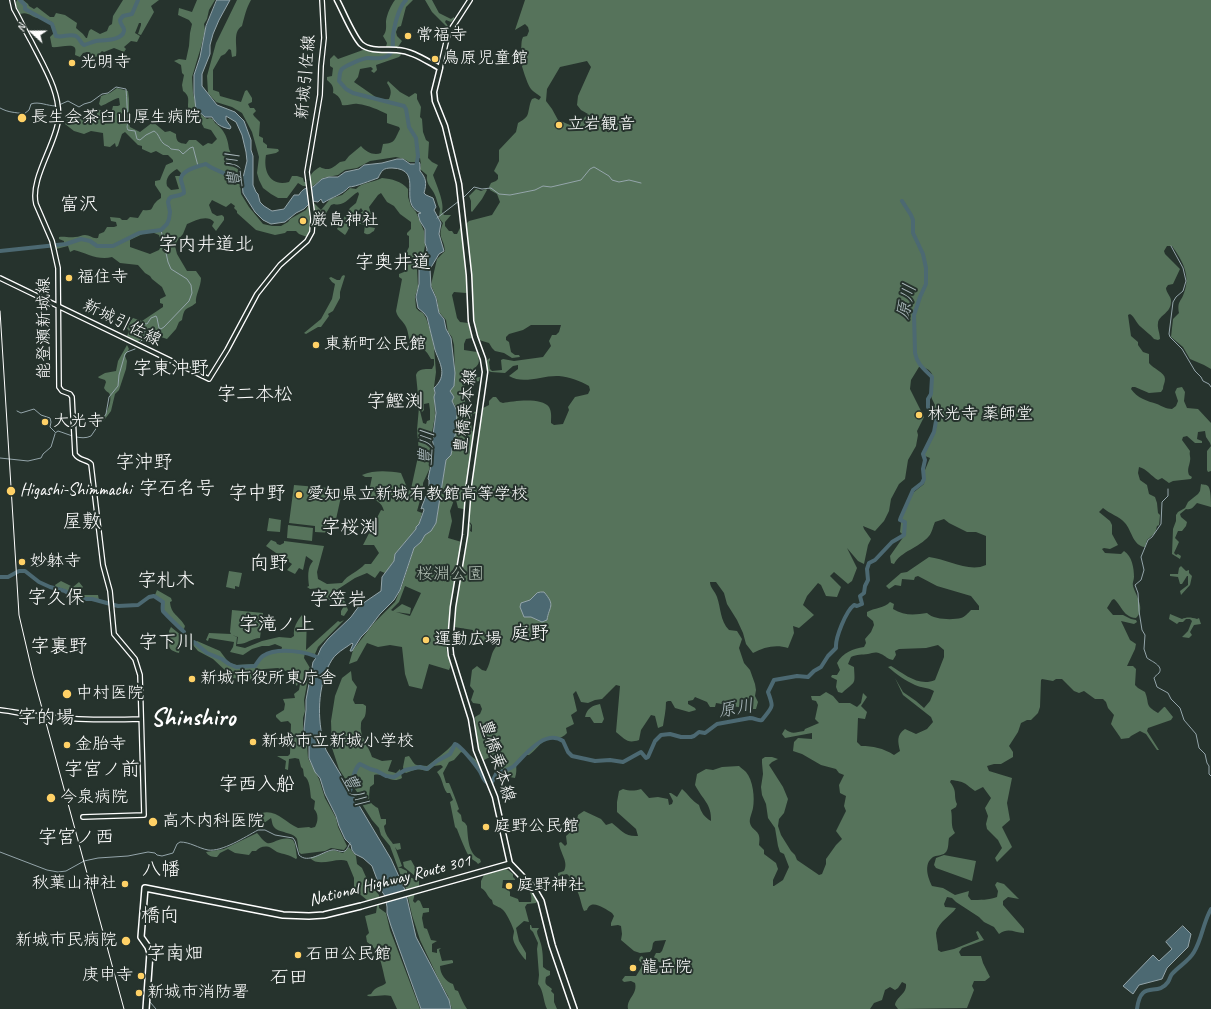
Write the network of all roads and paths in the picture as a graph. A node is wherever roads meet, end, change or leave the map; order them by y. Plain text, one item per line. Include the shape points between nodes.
1 (322, 0) edge
2 (337, 0) edge
3 (470, 0) edge
4 (12, 1) edge
5 (440, 68) junction
6 (0, 278) edge
7 (59, 306) junction
8 (0, 710) edge
9 (141, 719) junction
10 (83, 817) dead end
11 (510, 864) junction
12 (146, 1009) edge
13 (574, 1009) edge

1 - 7 main road, 新城引佐線 via 324,38 320,95 307,179 313,219 312,232 307,241 280,265 257,294 209,379
2 - 5 main road via 357,38 368,48 416,54
3 - 5 main road via 448,34
4 - 7 main road, 能登瀬新城線 via 50,80 58,107 57,126 39,177 35,199 54,248 58,268
5 - 11 main road, 豊橋乗本線 via 434,92 435,101 445,126 459,184 470,275 471,321 486,372 469,484 450,645 476,750 495,797
6 - 7 main road, 新城引佐線
7 - 9 main road, 能登瀬新城線 via 58,384 60,389 71,395 76,456 91,464 114,634 132,656 138,668
8 - 9 main road via 94,720
9 - 10 main road, 能登瀬新城線 via 144,815
11 - 12 highway, National Highway Route 301 via 324,915 288,916 145,888 141,937 150,953
11 - 13 highway via 534,889 541,901 552,945

